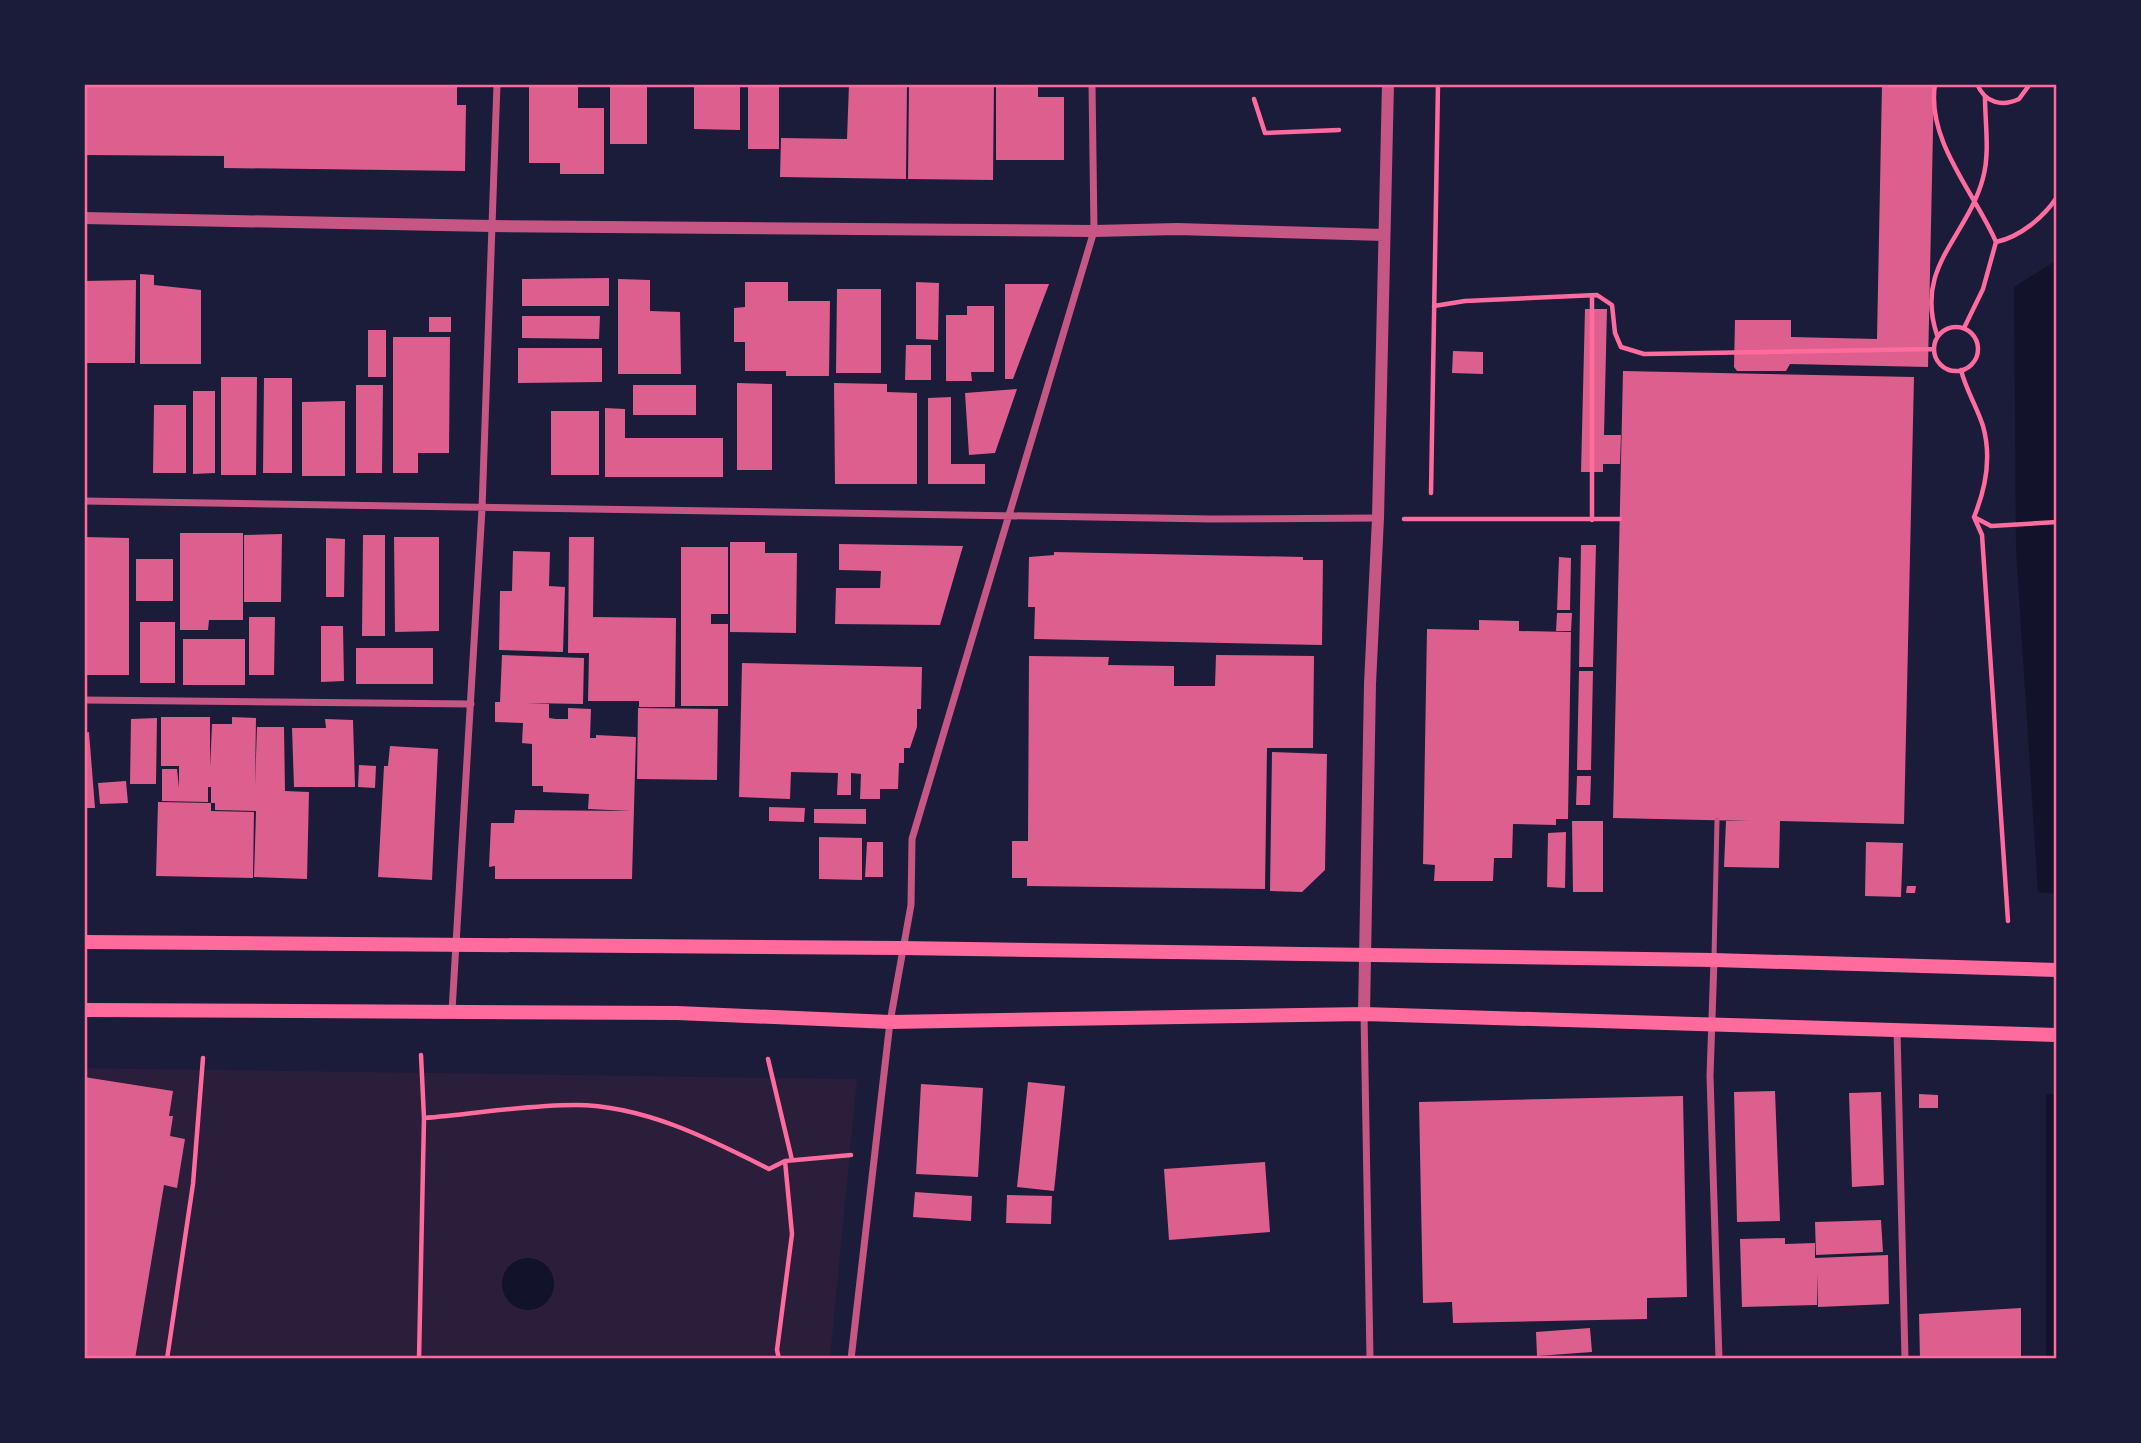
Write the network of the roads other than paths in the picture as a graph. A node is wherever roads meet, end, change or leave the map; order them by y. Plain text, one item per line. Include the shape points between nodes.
1 (497, 84) edge
2 (1091, 84) edge
3 (1388, 84) edge
4 (84, 218) edge
5 (491, 226) junction
6 (1094, 231) junction
7 (1384, 235) junction
8 (84, 501) edge
9 (482, 509) junction
10 (1007, 514) junction
11 (1378, 519) junction
12 (84, 700) edge
13 (471, 704) junction
14 (1717, 820) dead end
15 (84, 942) edge
16 (456, 943) junction
17 (901, 948) junction
18 (1365, 956) junction
19 (1714, 960) junction
20 (2057, 970) edge
21 (84, 1010) edge
22 (452, 1011) junction
23 (1364, 1014) junction
24 (890, 1022) junction
25 (1712, 1023) junction
26 (1897, 1029) junction
27 (2057, 1035) edge
28 (851, 1359) edge
29 (1370, 1359) edge
30 (1719, 1359) edge
31 (1905, 1359) edge

1 - 5 street
2 - 6 street
3 - 7 street
4 - 5 street
5 - 6 street
5 - 9 street
6 - 7 street
6 - 10 street
7 - 11 street
8 - 9 street
9 - 10 street
9 - 13 street
10 - 11 street
10 - 17 street via 912,839 911,905
11 - 18 street
12 - 13 street
13 - 16 street
14 - 19 lane
15 - 16 main road
16 - 17 main road
16 - 22 street
17 - 18 main road
17 - 24 street
18 - 19 main road
18 - 23 street
19 - 20 main road
19 - 25 street
21 - 22 main road
22 - 24 main road via 677,1013
23 - 24 main road
23 - 25 main road
23 - 29 street
24 - 28 street
25 - 26 main road
25 - 30 street
26 - 27 main road
26 - 31 street

